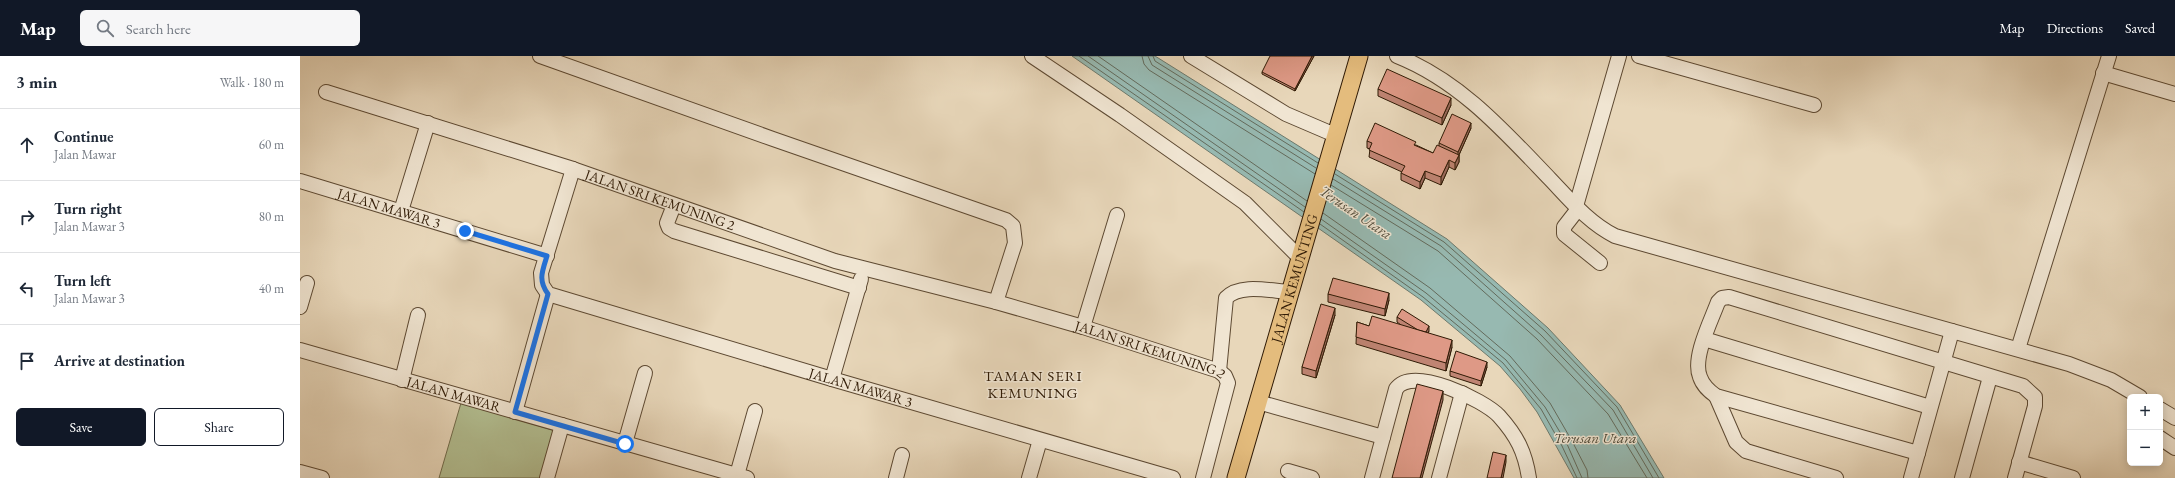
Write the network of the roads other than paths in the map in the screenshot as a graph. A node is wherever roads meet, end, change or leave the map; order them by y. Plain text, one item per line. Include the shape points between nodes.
1 (540, 56) edge
2 (1032, 56) edge
3 (1191, 56) edge
4 (1359, 56) edge
5 (1397, 56) edge
6 (1619, 56) edge
7 (1639, 56) edge
8 (2109, 56) edge
9 (2103, 73) junction
10 (326, 92) dead end
11 (2175, 94) edge
12 (1814, 104) dead end
13 (428, 123) junction
14 (1333, 142) junction
15 (573, 169) junction
16 (300, 181) edge
17 (674, 205) junction
18 (1577, 207) junction
19 (401, 211) junction
20 (1117, 216) dead end
21 (547, 256) junction
22 (1300, 258) junction
23 (1600, 263) dead end
24 (864, 269) junction
25 (307, 283) dead end
26 (859, 288) junction
27 (1290, 292) junction
28 (548, 294) junction
29 (996, 302) junction
30 (300, 308) edge
31 (418, 315) dead end
32 (1083, 327) junction
33 (1952, 331) junction
34 (1704, 339) junction
35 (2018, 349) junction
36 (300, 350) edge
37 (1942, 362) junction
38 (1219, 371) junction
39 (645, 373) dead end
40 (1990, 377) junction
41 (832, 379) junction
42 (402, 380) junction
43 (1462, 393) junction
44 (2134, 394) edge
45 (1716, 396) junction
46 (1258, 402) junction
47 (1930, 407) junction
48 (755, 411) dead end
49 (2163, 411) edge
50 (515, 412) junction
51 (2175, 418) edge
52 (562, 425) junction
53 (1383, 437) junction
54 (1040, 440) junction
55 (2163, 440) edge
56 (625, 444) junction
57 (2175, 448) edge
58 (1918, 453) junction
59 (902, 456) dead end
60 (2019, 462) junction
61 (1288, 471) dead end
62 (300, 472) edge
63 (742, 477) edge
64 (322, 478) edge
65 (547, 478) edge
66 (896, 478) edge
67 (1029, 478) edge
68 (1173, 478) edge
69 (1202, 478) edge
70 (1236, 478) edge
71 (1312, 478) edge
72 (1372, 478) edge
73 (1439, 478) edge
74 (1529, 478) edge
75 (1836, 478) edge
76 (1911, 478) edge
77 (1962, 478) edge
78 (2015, 478) edge
79 (2072, 478) edge

1 - 29 street via 772,140 1006,220 1013,226 1015,243
2 - 22 street via 1245,203
3 - 14 street
4 - 14 main road, JALAN KEMUNTING
5 - 18 street via 1435,75 1470,99 1494,120
6 - 18 street
7 - 12 street
8 - 9 street
9 - 11 street
9 - 35 street
10 - 13 street, JALAN SRI KEMUNING 2
13 - 15 street, JALAN SRI KEMUNING 2
13 - 19 street
14 - 22 main road, JALAN KEMUNTING
15 - 17 street, JALAN SRI KEMUNING 2
15 - 21 street
16 - 19 street, JALAN MAWAR 3
17 - 24 street, JALAN SRI KEMUNING 2 via 790,247
17 - 26 street via 668,223 669,228
18 - 23 street via 1564,227 1564,234
18 - 33 street via 1603,230 1635,243
19 - 21 street, JALAN MAWAR 3
20 - 32 street
21 - 28 street via 541,273 542,285
22 - 27 main road, JALAN KEMUNTING
24 - 26 street
24 - 29 street, JALAN SRI KEMUNING 2
25 - 30 street
26 - 41 street
27 - 38 street via 1240,290 1226,298
27 - 46 main road, JALAN KEMUNTING
28 - 41 street, JALAN MAWAR 3
28 - 50 street
29 - 32 street, JALAN SRI KEMUNING 2
31 - 42 street
32 - 38 street, JALAN SRI KEMUNING 2
33 - 35 street
33 - 37 street
34 - 37 street via 1718,302 1729,297
34 - 45 street via 1698,365 1699,377 1706,388
34 - 47 street
35 - 44 street via 2096,374
36 - 42 street, JALAN MAWAR
37 - 40 street
37 - 47 street
38 - 69 street, JALAN SRI KEMUNING 2 via 1228,383 1227,392
39 - 56 street
40 - 60 street via 2023,386 2034,397 2035,406
40 - 77 street
41 - 54 street, JALAN MAWAR 3
42 - 50 street, JALAN MAWAR
43 - 53 street via 1416,380 1407,380 1399,384
43 - 73 street
43 - 74 street via 1480,401 1503,421 1516,437 1525,455
45 - 58 street
45 - 75 street via 1736,442 1746,451
46 - 53 street
46 - 70 main road, JALAN KEMUNTING
47 - 58 street
48 - 63 street
49 - 51 street
50 - 52 street, JALAN MAWAR
52 - 56 street, JALAN MAWAR
52 - 65 street
53 - 72 street
54 - 67 street
54 - 68 street, JALAN MAWAR 3
55 - 57 street
56 - 63 street, JALAN MAWAR
58 - 76 street
59 - 66 street
60 - 78 street
60 - 79 street
61 - 71 street
62 - 64 street

